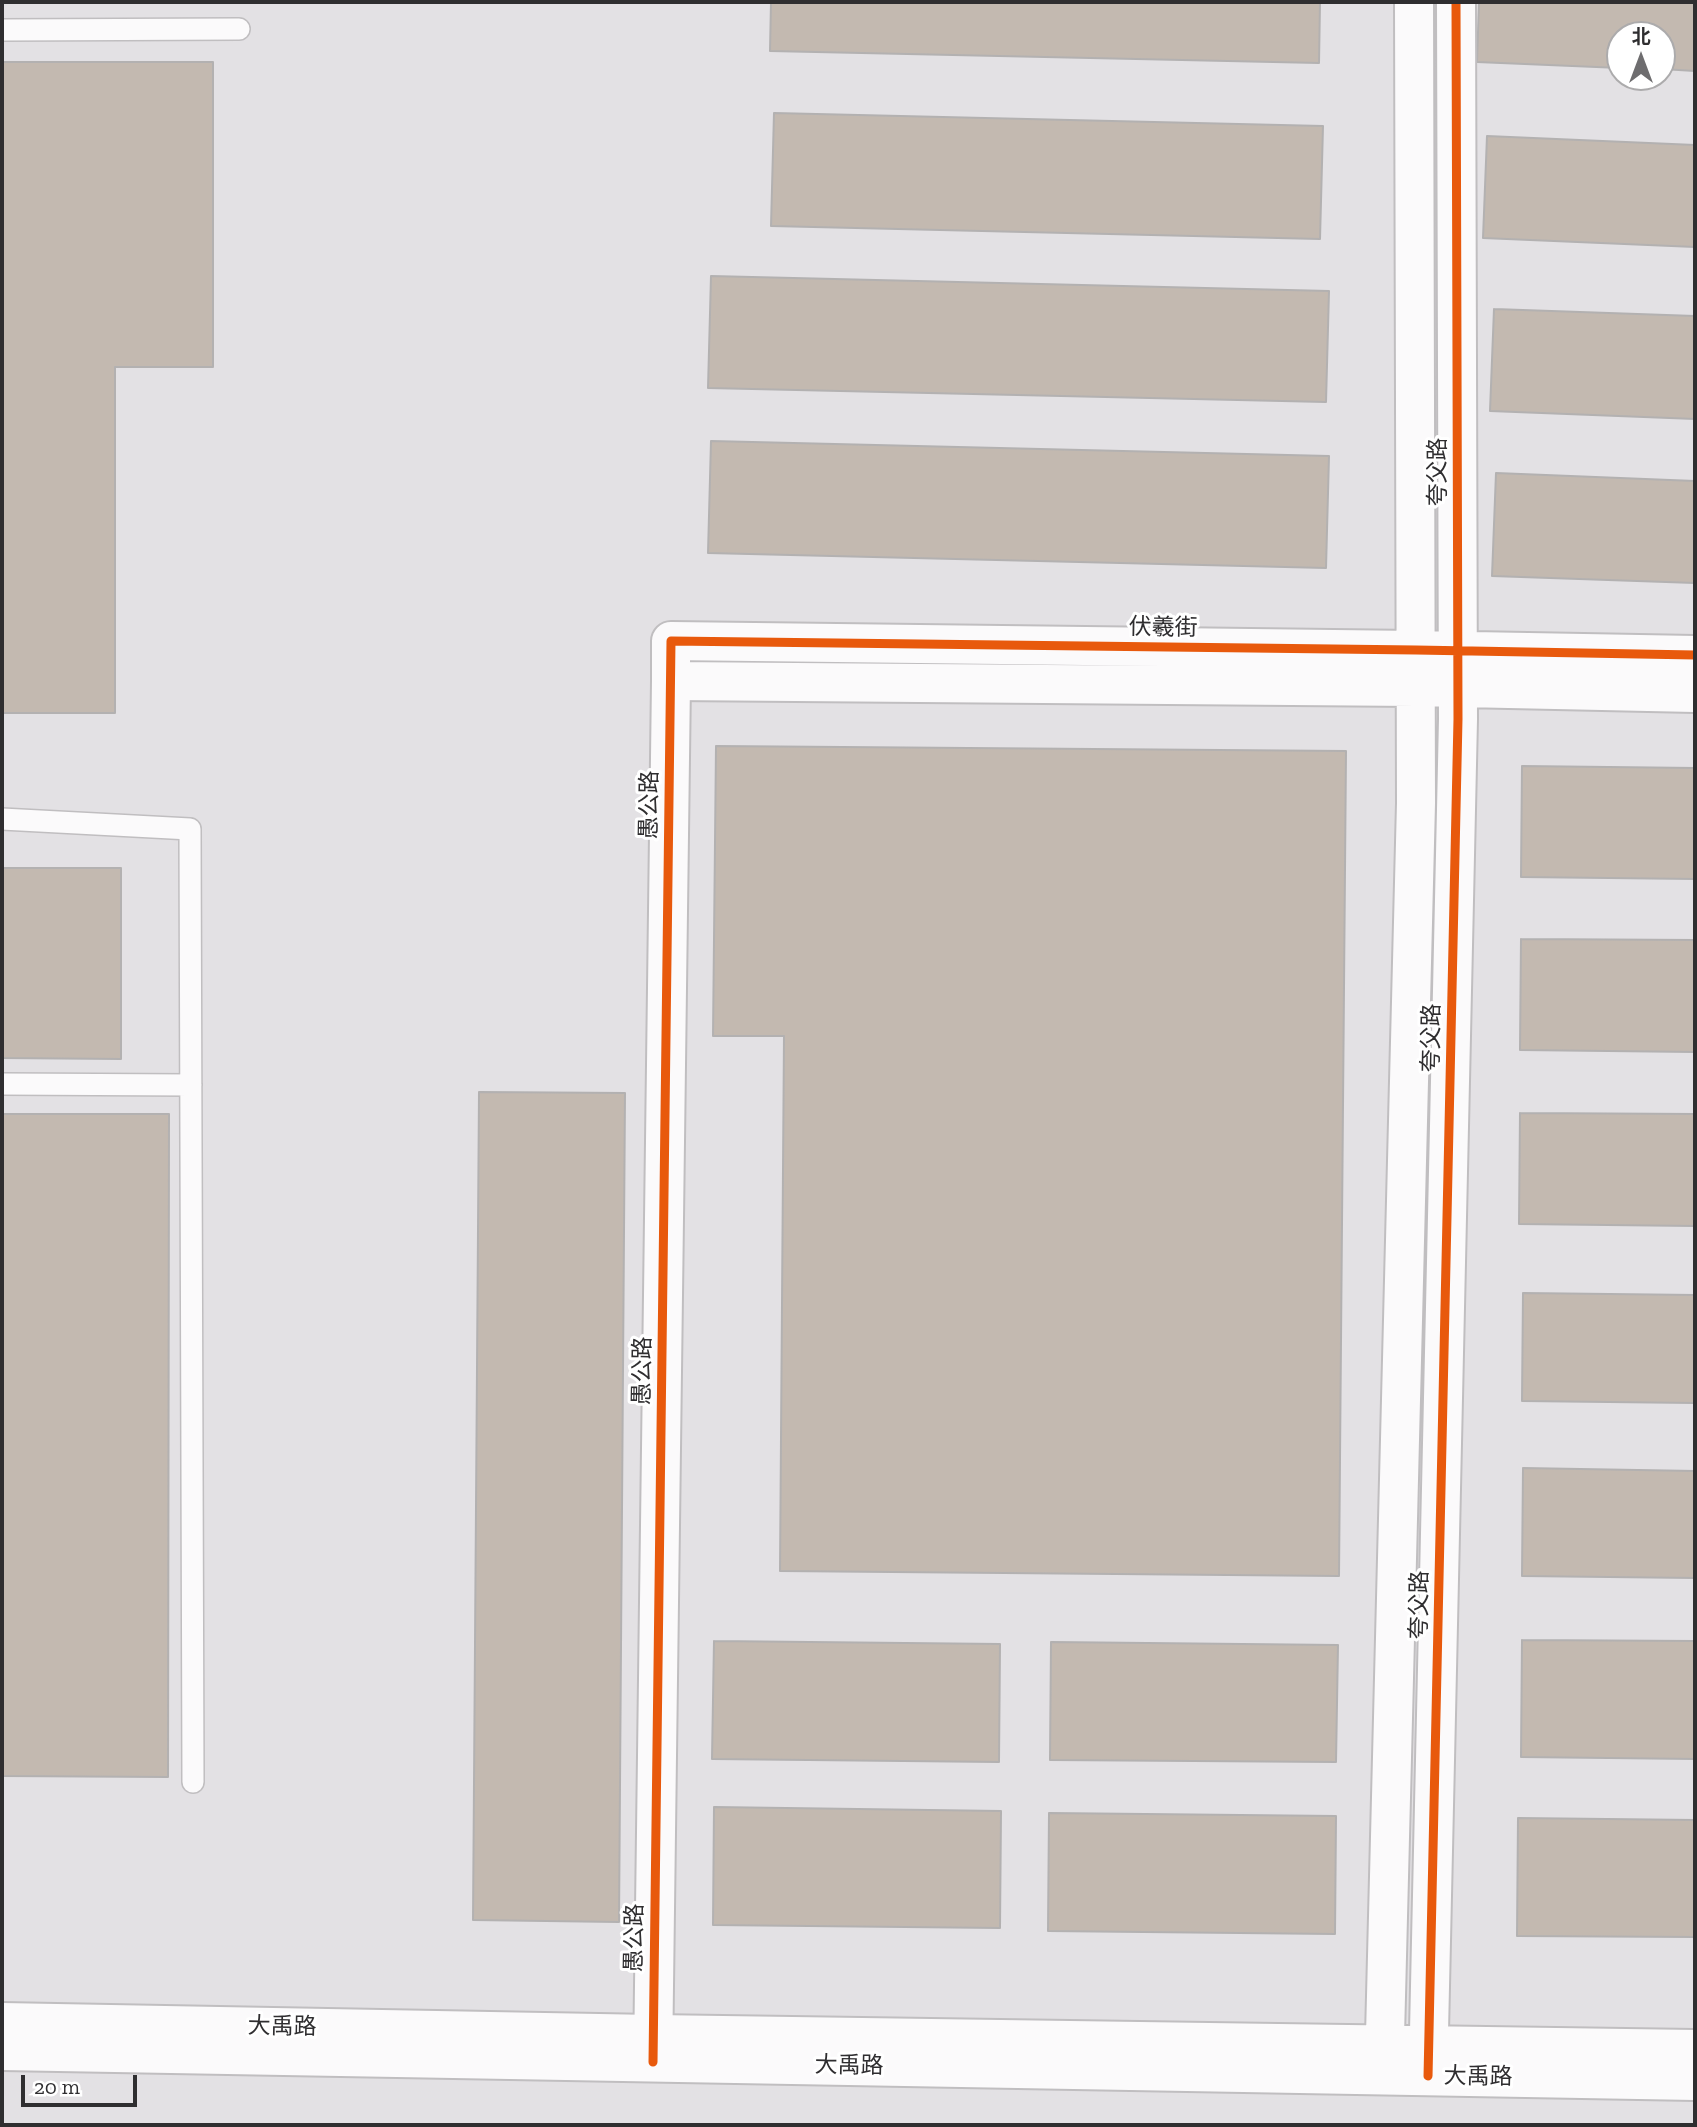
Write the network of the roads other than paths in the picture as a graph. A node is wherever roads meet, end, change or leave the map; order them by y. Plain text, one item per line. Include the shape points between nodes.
1 (1414, 2) edge
2 (1456, 2) edge
3 (239, 29) dead end
4 (2, 30) edge
5 (1458, 650) junction
6 (1695, 655) edge
7 (1416, 668) junction
8 (671, 681) joint
9 (1458, 688) junction
10 (1695, 693) edge
11 (2, 818) edge
12 (2, 1084) edge
13 (191, 1085) junction
14 (193, 1782) dead end
15 (2, 2022) edge
16 (653, 2048) junction
17 (1695, 2049) edge
18 (2, 2050) edge
19 (1385, 2059) junction
20 (1429, 2060) junction
21 (1695, 2081) edge

1 - 7 street, 夸父路
2 - 5 street, 夸父路
3 - 4 lane
5 - 6 street, 伏羲街
5 - 7 street, 伏羲街
5 - 9 street, 夸父路
7 - 8 street, 伏羲街 via 671,641
7 - 9 street, 伏羲街
7 - 19 street, 夸父路
8 - 16 street, 愚公路
9 - 10 street, 伏羲街
9 - 20 street, 夸父路
11 - 13 lane via 190,829
12 - 13 lane
13 - 14 lane
15 - 16 street, 大禹路
16 - 18 street, 大禹路
16 - 19 street, 大禹路
17 - 20 street, 大禹路
19 - 20 street, 大禹路
20 - 21 street, 大禹路

